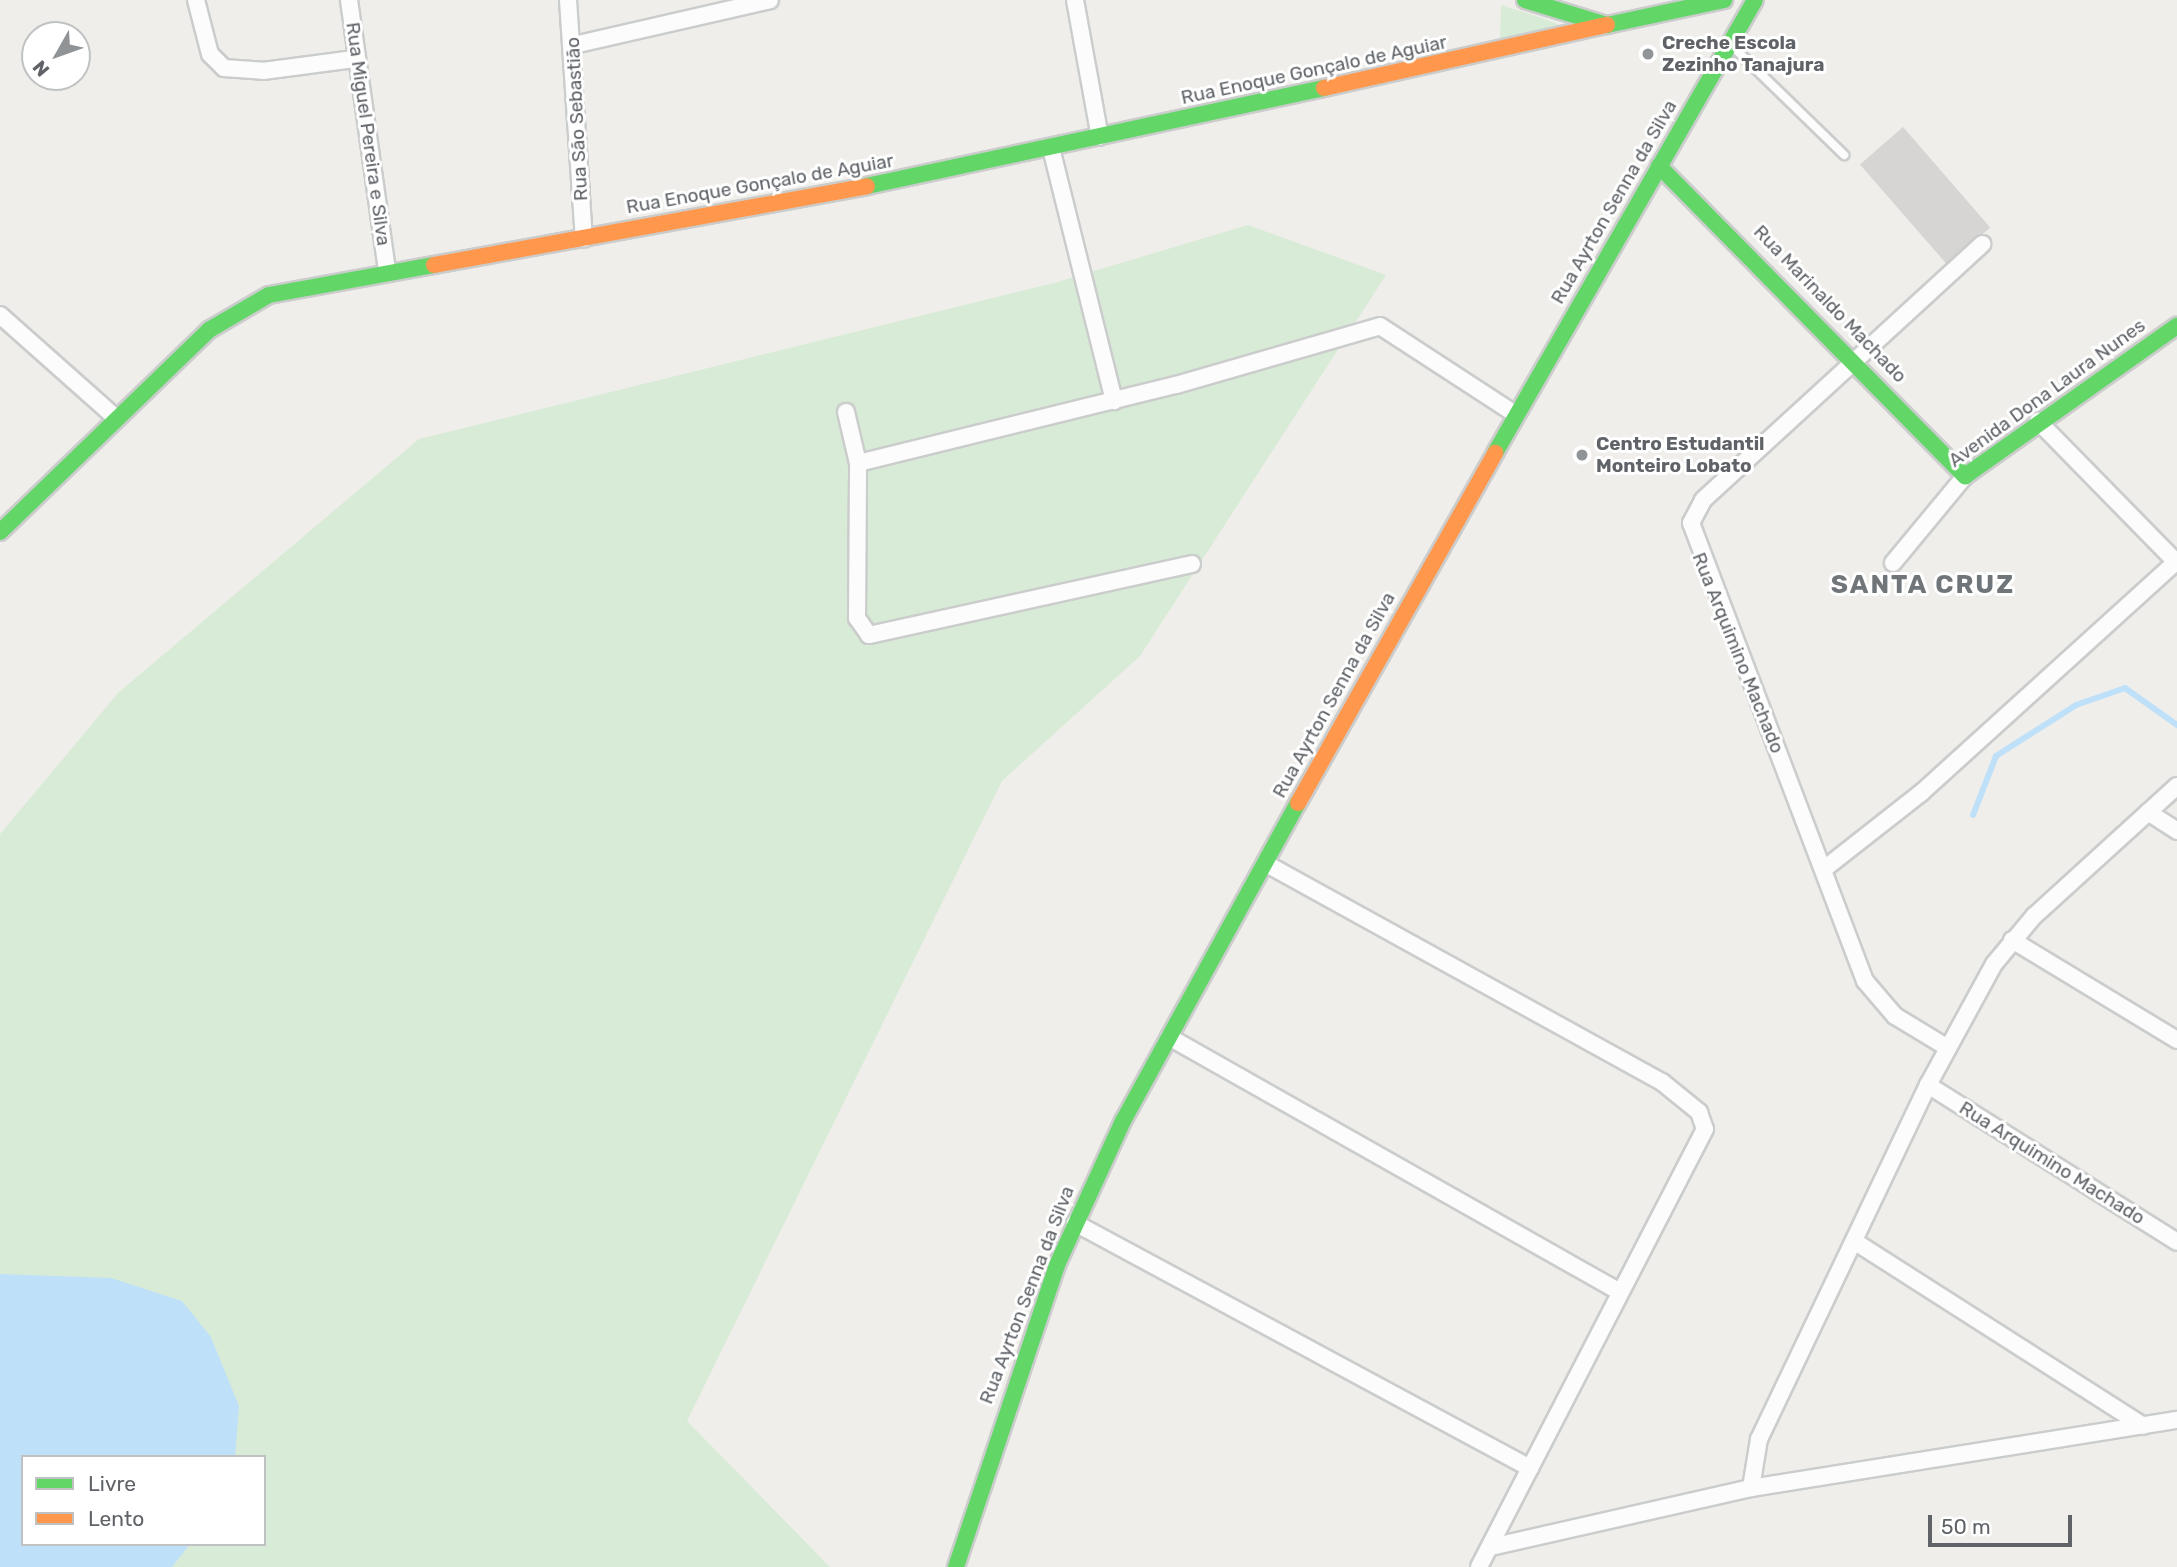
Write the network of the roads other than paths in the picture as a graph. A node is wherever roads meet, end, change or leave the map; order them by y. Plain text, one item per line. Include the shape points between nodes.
1 (196, 0) edge
2 (349, 0) edge
3 (568, 0) edge
4 (769, 0) edge
5 (1075, 0) edge
6 (1525, 0) edge
7 (1724, 0) edge
8 (1755, 0) edge
9 (1607, 25) junction
10 (1730, 44) junction
11 (575, 45) junction
12 (354, 59) junction
13 (1100, 137) junction
14 (1051, 148) junction
15 (1844, 155) dead end
16 (1659, 166) junction
17 (583, 238) junction
18 (1982, 244) dead end
19 (387, 269) junction
20 (0, 315) edge
21 (2177, 326) edge
22 (1856, 360) junction
23 (1114, 401) junction
24 (846, 412) dead end
25 (1515, 414) junction
26 (115, 417) junction
27 (2038, 421) junction
28 (858, 463) junction
29 (1965, 476) junction
30 (0, 532) edge
31 (2176, 562) edge
32 (1893, 563) dead end
33 (1192, 564) dead end
34 (2177, 786) edge
35 (2148, 811) junction
36 (2177, 831) edge
37 (1265, 863) junction
38 (1824, 869) junction
39 (2012, 940) junction
40 (1169, 1037) junction
41 (2177, 1040) edge
42 (1948, 1048) junction
43 (1928, 1084) junction
44 (1075, 1223) junction
45 (1854, 1241) junction
46 (2177, 1242) edge
47 (1620, 1292) junction
48 (2177, 1420) edge
49 (2144, 1426) junction
50 (1530, 1468) junction
51 (1751, 1488) junction
52 (1491, 1547) junction
53 (956, 1567) edge
54 (1479, 1567) edge

1 - 12 street via 209,54 224,68 263,71
2 - 12 street, Rua Miguel Pereira e Silva
3 - 11 street, Rua São Sebastião
4 - 11 street
5 - 13 street
6 - 9 street
7 - 9 street, Rua Enoque Gonçalo de Aguiar
8 - 10 street, Rua Ayrton Senna da Silva
9 - 13 street, Rua Enoque Gonçalo de Aguiar
10 - 15 lane
10 - 16 street, Rua Ayrton Senna da Silva
11 - 17 street, Rua São Sebastião
12 - 19 street, Rua Miguel Pereira e Silva
13 - 14 street, Rua Enoque Gonçalo de Aguiar
14 - 17 street, Rua Enoque Gonçalo de Aguiar
14 - 23 street
16 - 22 street, Rua Marinaldo Machado
16 - 25 street, Rua Ayrton Senna da Silva
17 - 19 street, Rua Enoque Gonçalo de Aguiar
18 - 22 street, Rua Arquimino Machado
19 - 26 street, Rua Enoque Gonçalo de Aguiar via 269,295 233,312
20 - 26 street
21 - 27 street, Avenida Dona Laura Nunes
22 - 29 street, Rua Marinaldo Machado
22 - 38 street, Rua Arquimino Machado via 1703,500 1691,523
23 - 25 street via 1380,326
23 - 28 street
24 - 28 street
25 - 37 street, Rua Ayrton Senna da Silva
26 - 30 street, Rua Enoque Gonçalo de Aguiar
27 - 29 street, Avenida Dona Laura Nunes
27 - 31 street
28 - 33 street via 856,618 869,635
29 - 32 street, Avenida Dona Laura Nunes
31 - 38 street via 1921,793
34 - 35 street
35 - 36 street
35 - 39 street
37 - 40 street, Rua Ayrton Senna da Silva
37 - 47 street via 1662,1082 1699,1112 1704,1129
38 - 42 street, Rua Arquimino Machado via 1876,997
39 - 41 street
39 - 42 street
40 - 44 street, Rua Ayrton Senna da Silva
40 - 47 street
42 - 43 street
43 - 45 street
43 - 46 street, Rua Arquimino Machado
44 - 50 street
44 - 53 street, Rua Ayrton Senna da Silva via 996,1433
45 - 49 street
45 - 51 street via 1759,1439
47 - 50 street
48 - 49 street
49 - 51 street
50 - 52 street
51 - 52 street
52 - 54 street

